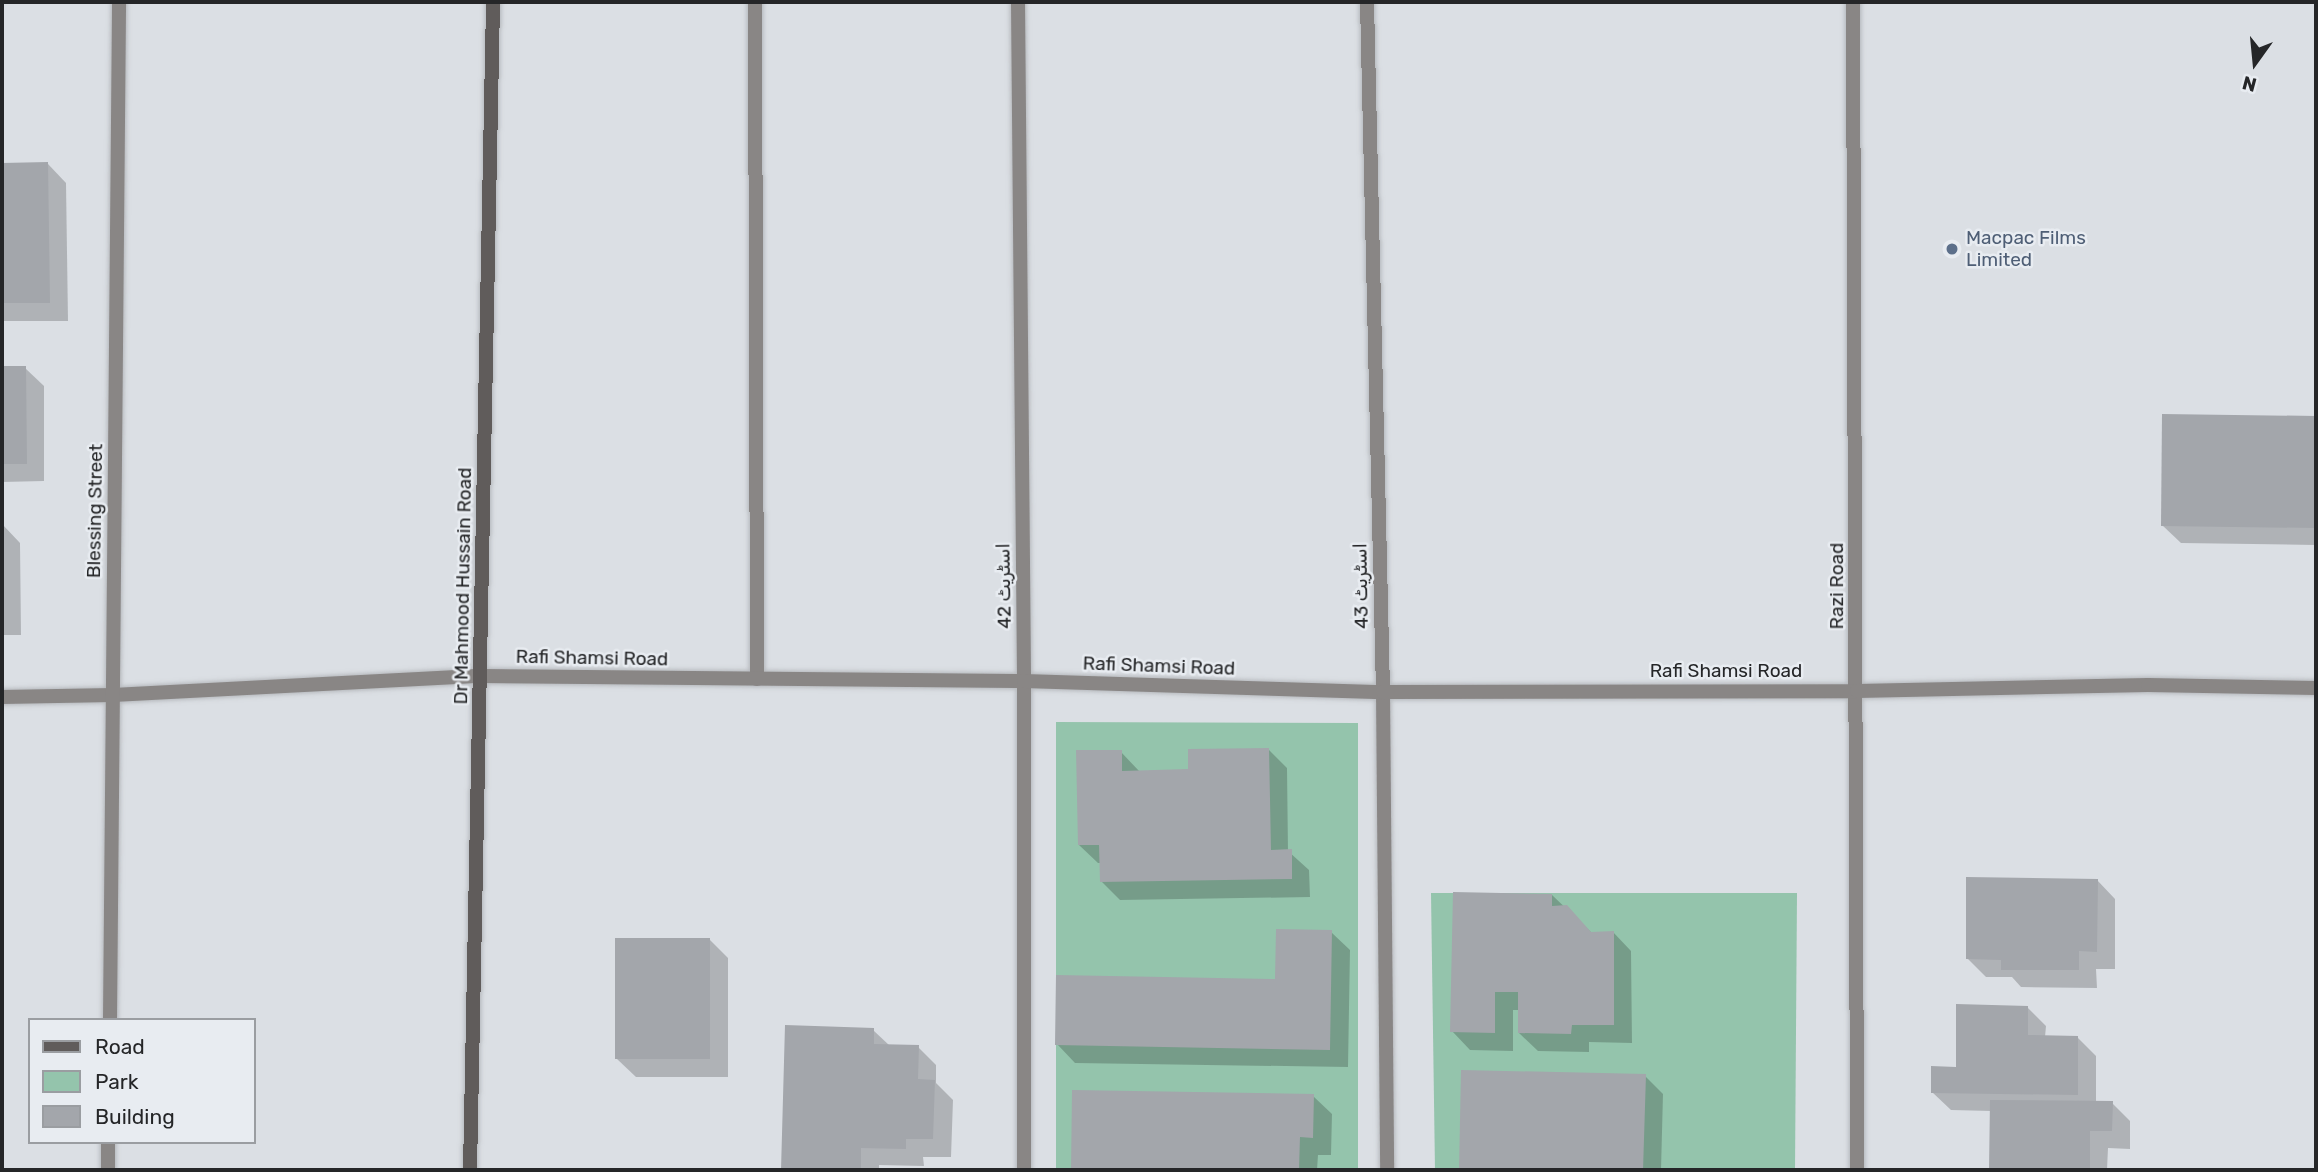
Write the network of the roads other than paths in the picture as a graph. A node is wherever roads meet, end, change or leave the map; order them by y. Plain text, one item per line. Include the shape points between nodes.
1 (119, 2) edge
2 (493, 2) edge
3 (755, 2) edge
4 (1018, 2) edge
5 (1367, 2) edge
6 (1853, 2) edge
7 (481, 677) junction
8 (757, 679) junction
9 (1024, 681) junction
10 (2316, 688) edge
11 (1857, 691) junction
12 (1383, 692) junction
13 (113, 695) junction
14 (2, 697) edge
15 (110, 1018) edge
16 (108, 1144) edge
17 (108, 1170) edge
18 (470, 1170) edge
19 (1024, 1170) edge
20 (1387, 1170) edge
21 (1857, 1170) edge

1 - 13 street, Blessing Street
2 - 7 main road, Dr Mahmood Hussain Road
3 - 8 street
4 - 9 street, اسٹریٹ 42
5 - 12 street, اسٹریٹ 43
6 - 11 street, Razi Road
7 - 8 street, Rafi Shamsi Road
7 - 13 street, Rafi Shamsi Road
7 - 18 main road, Dr Mahmood Hussain Road
8 - 9 street, Rafi Shamsi Road
9 - 12 street, Rafi Shamsi Road
9 - 19 street, اسٹریٹ 42
10 - 11 street, Rafi Shamsi Road via 2148,685
11 - 12 street, Rafi Shamsi Road
11 - 21 street, Razi Road
12 - 20 street, اسٹریٹ 43
13 - 14 street, Rafi Shamsi Road
13 - 15 street, Blessing Street
16 - 17 street

